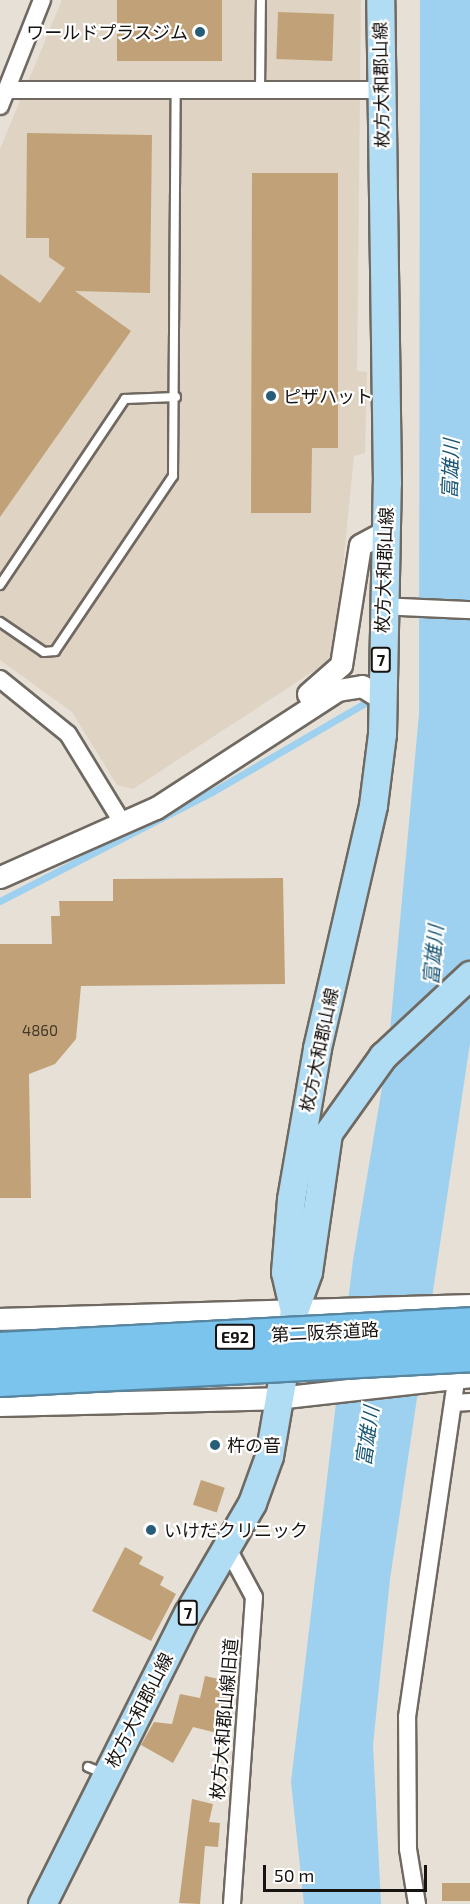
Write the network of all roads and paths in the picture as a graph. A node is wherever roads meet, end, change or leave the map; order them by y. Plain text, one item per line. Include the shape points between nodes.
1 (42, 0) edge
2 (261, 0) edge
3 (380, 0) edge
4 (7, 90) junction
5 (176, 90) junction
6 (260, 90) junction
7 (381, 90) junction
8 (0, 106) edge
9 (176, 397) junction
10 (384, 532) junction
11 (0, 585) edge
12 (390, 607) junction
13 (470, 610) edge
14 (0, 622) edge
15 (0, 679) edge
16 (381, 698) junction
17 (141, 811) junction
18 (122, 822) junction
19 (0, 877) edge
20 (470, 975) edge
21 (470, 1305) edge
22 (294, 1311) junction
23 (0, 1319) edge
24 (470, 1324) edge
25 (0, 1349) edge
26 (466, 1369) edge
27 (0, 1380) edge
28 (291, 1395) junction
29 (470, 1402) edge
30 (453, 1403) junction
31 (0, 1405) edge
32 (226, 1545) junction
33 (42, 1904) edge
34 (232, 1904) edge
35 (417, 1904) edge

1 - 4 street
2 - 6 lane
3 - 7 main road, 枚方大和郡山線 / 7
4 - 5 street
4 - 8 street
5 - 6 street
5 - 9 lane
6 - 7 street
7 - 10 main road, 枚方大和郡山線 / 7
9 - 11 lane via 125,399
9 - 14 lane via 173,476 58,647 44,652
10 - 12 main road, 枚方大和郡山線 / 7
10 - 17 street via 360,545 347,652 332,676 149,799
12 - 13 street
12 - 16 main road, 枚方大和郡山線 / 7
15 - 18 street via 68,734
16 - 17 street via 362,687 338,690 212,776 156,808
16 - 22 main road, 枚方大和郡山線 / 7 via 373,805 317,1048 291,1199 285,1272
17 - 18 street
18 - 19 street
20 - 22 main road, 枚方大和郡山線 / 7 via 383,1056 328,1133 308,1272
21 - 22 street
22 - 23 street
22 - 28 main road, 枚方大和郡山線 / 7
24 - 25 highway, 第二阪奈道路 / E92, bridge
26 - 27 highway, 第二阪奈道路 / E92, bridge
26 - 28 street
26 - 30 street
28 - 31 street
28 - 32 main road, 枚方大和郡山線 / 7 via 252,1503
29 - 30 street
30 - 35 street via 407,1717 408,1849
32 - 33 main road, 枚方大和郡山線 / 7 via 97,1771
32 - 34 street, 枚方大和郡山線旧道 via 254,1597

